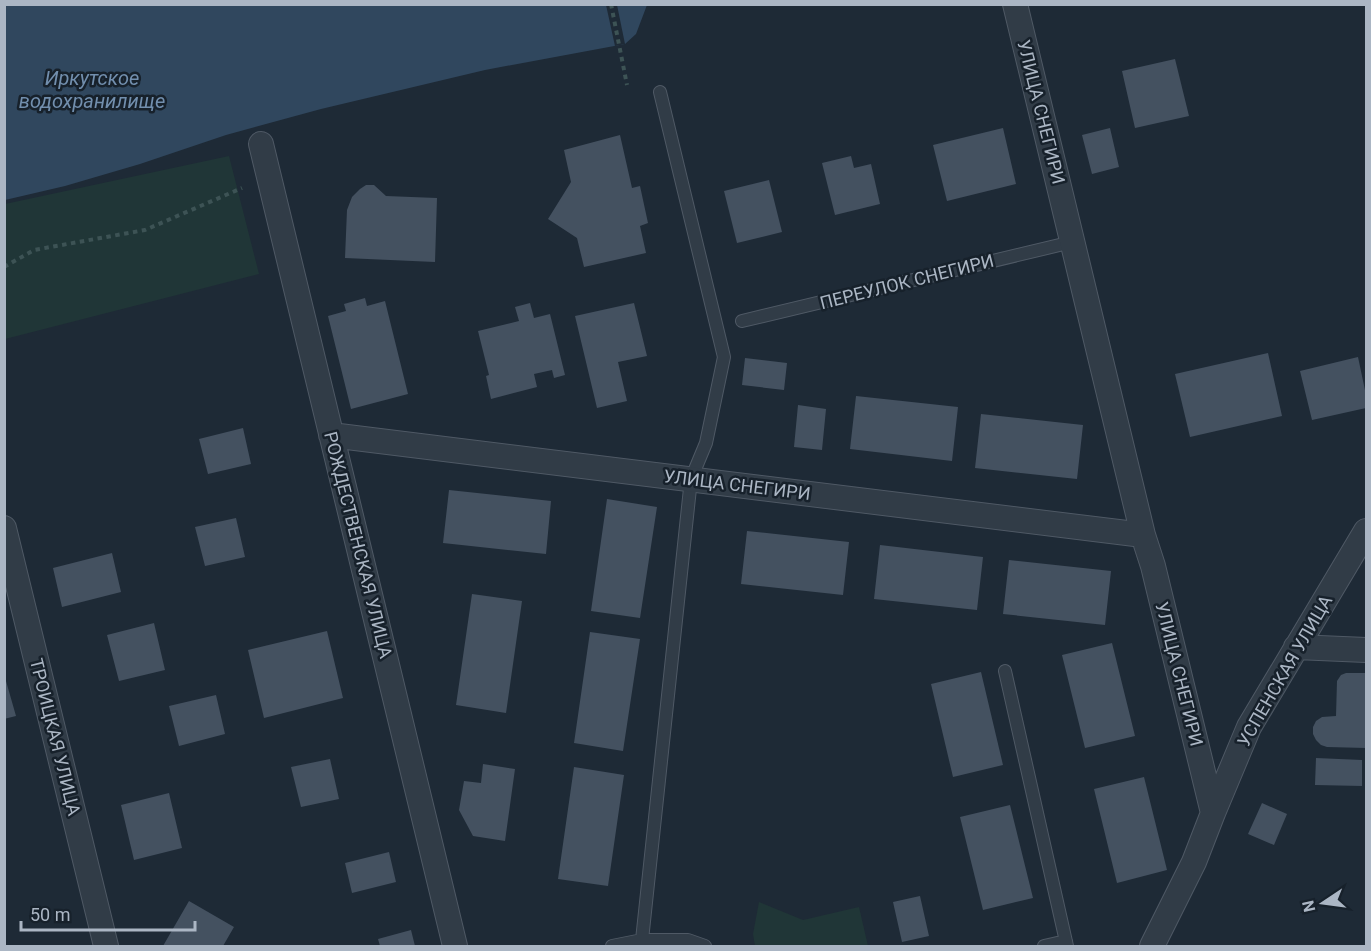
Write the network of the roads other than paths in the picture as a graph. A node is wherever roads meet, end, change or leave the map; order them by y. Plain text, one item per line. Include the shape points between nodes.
1 (1015, 4) edge
2 (660, 92) dead end
3 (261, 144) dead end
4 (1072, 242) junction
5 (742, 321) dead end
6 (331, 435) junction
7 (691, 479) junction
8 (4, 528) edge
9 (1366, 531) edge
10 (1143, 535) junction
11 (1296, 647) junction
12 (1366, 650) edge
13 (1005, 671) dead end
14 (1213, 813) junction
15 (642, 940) junction
16 (1066, 944) edge
17 (106, 946) edge
18 (455, 946) edge
19 (612, 946) edge
20 (705, 946) edge
21 (1044, 946) edge
22 (1152, 946) edge

1 - 4 street, УЛИЦА СНЕГИРИ
2 - 7 lane via 724,357 706,443
3 - 6 street, РОЖДЕСТВЕНСКАЯ УЛИЦА
4 - 5 lane, ПЕРЕУЛОК СНЕГИРИ
4 - 10 street, УЛИЦА СНЕГИРИ
6 - 7 street, УЛИЦА СНЕГИРИ
6 - 18 street, РОЖДЕСТВЕНСКАЯ УЛИЦА
7 - 10 street, УЛИЦА СНЕГИРИ
7 - 15 lane
8 - 17 street, ТРОИЦКАЯ УЛИЦА
9 - 11 street, УСПЕНСКАЯ УЛИЦА
10 - 14 street, УЛИЦА СНЕГИРИ
11 - 12 street
11 - 14 street, УСПЕНСКАЯ УЛИЦА via 1249,727
13 - 16 lane
14 - 22 street, УСПЕНСКАЯ УЛИЦА via 1194,862
15 - 19 lane
15 - 20 lane via 688,940
16 - 21 lane

